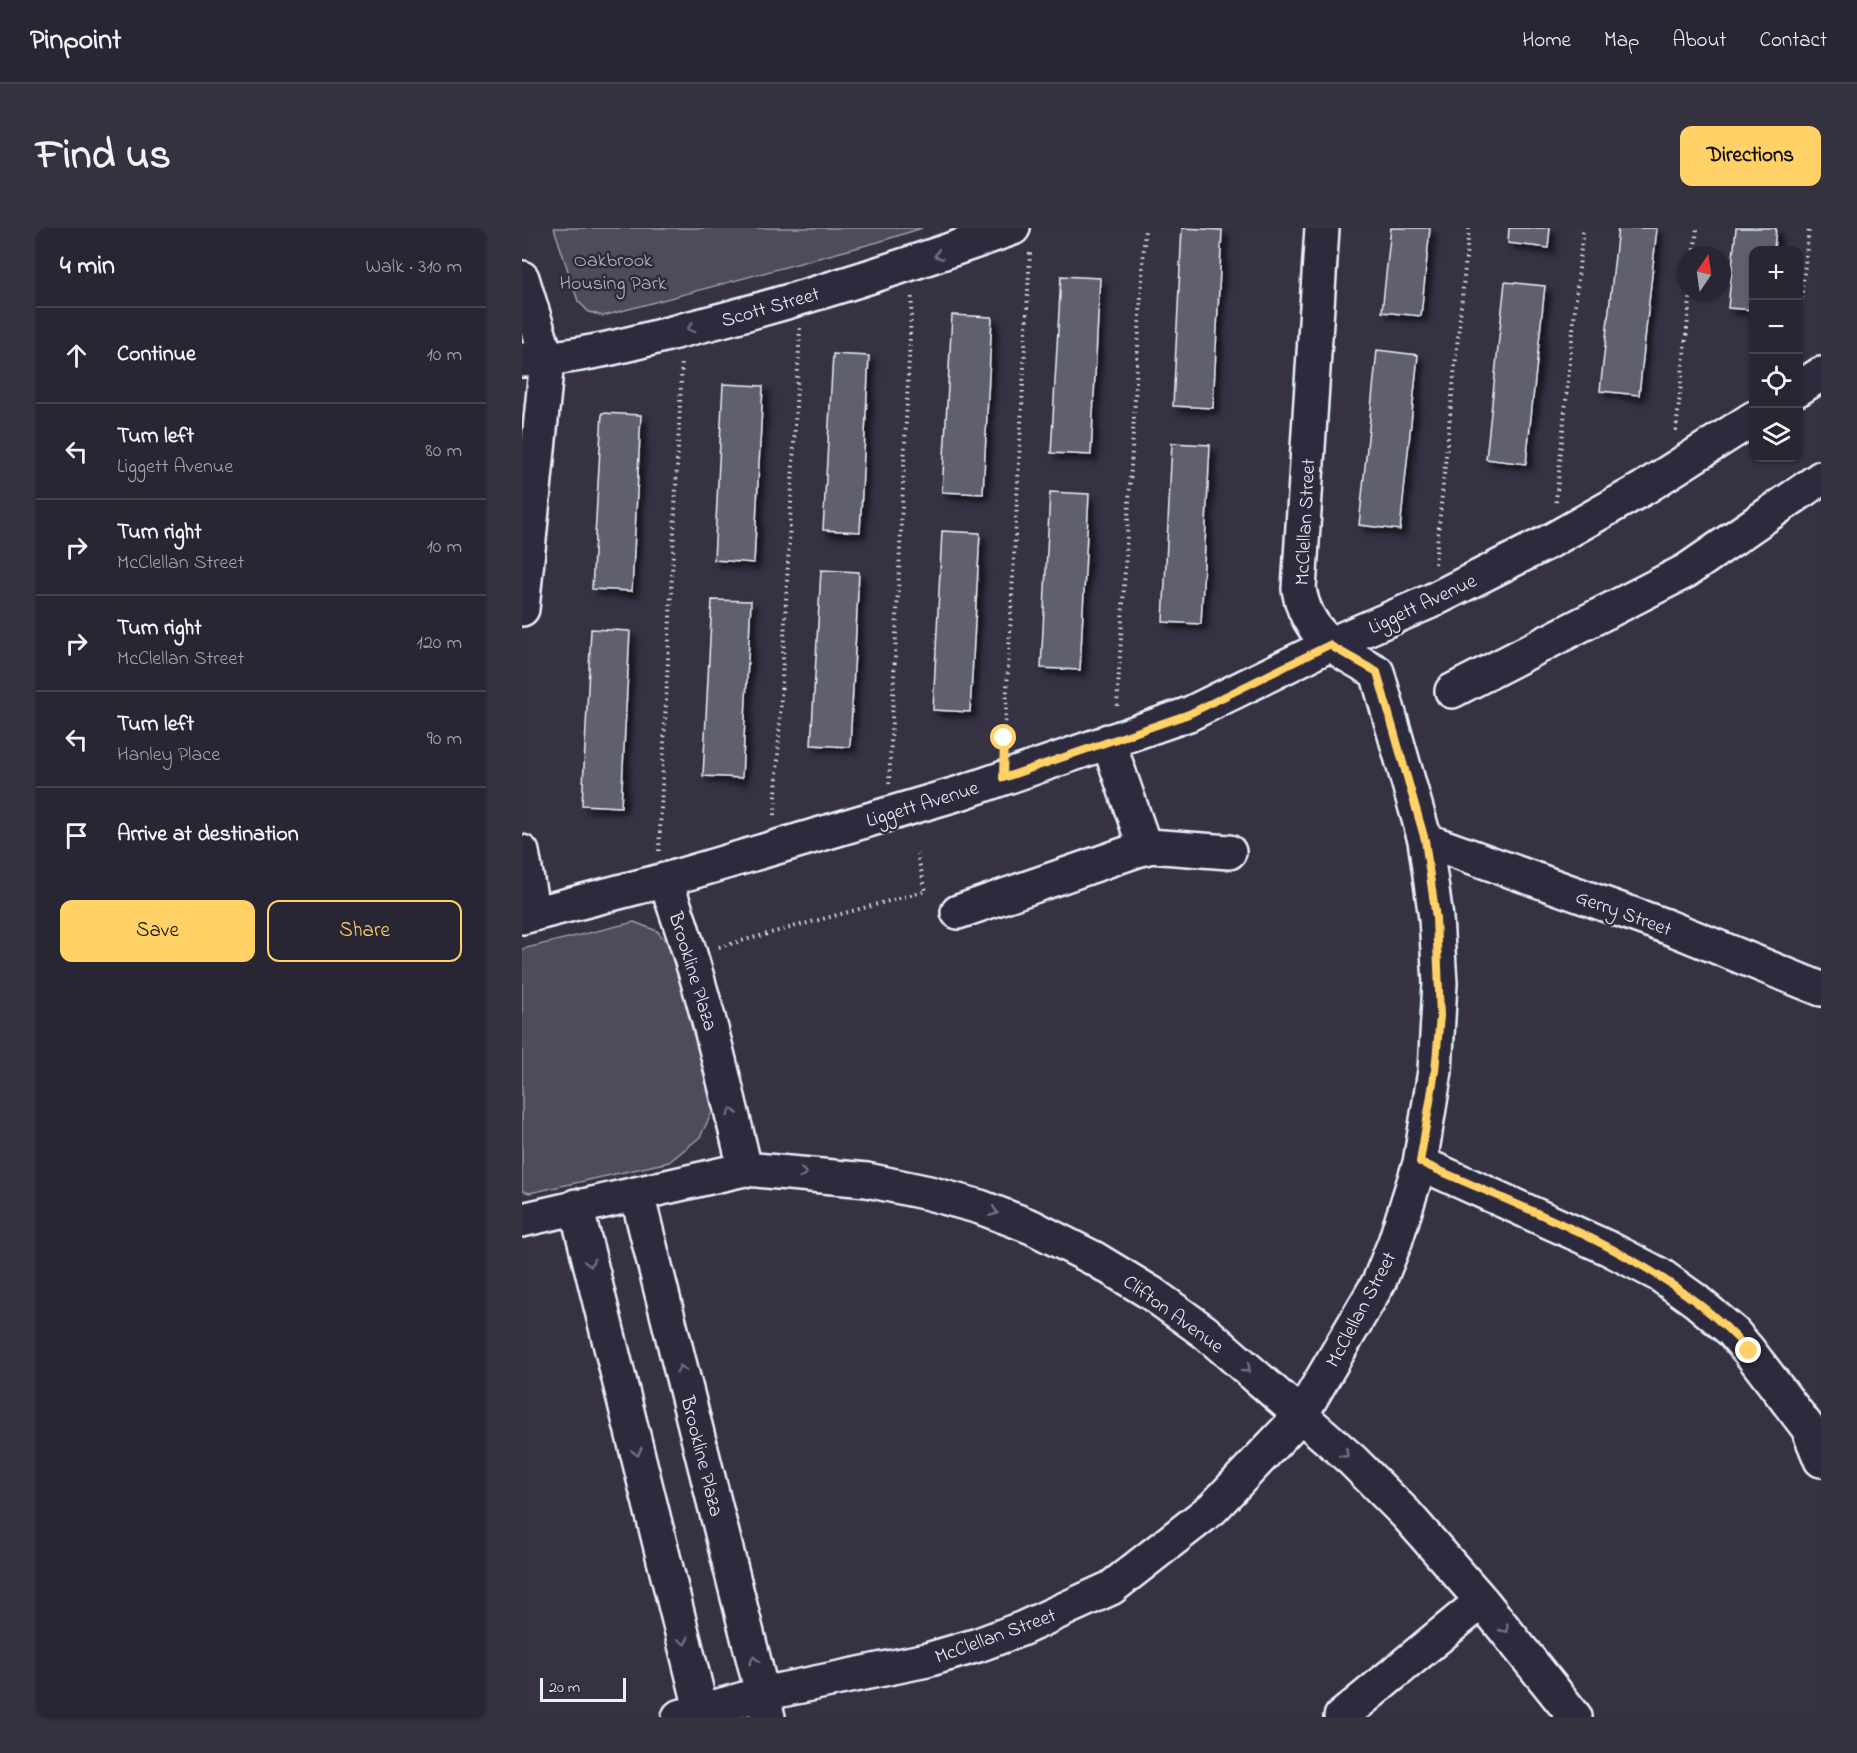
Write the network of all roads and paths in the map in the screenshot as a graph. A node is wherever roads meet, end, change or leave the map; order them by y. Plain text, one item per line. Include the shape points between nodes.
1 (1144, 228) edge
2 (1322, 228) edge
3 (1469, 228) edge
4 (1583, 228) edge
5 (1697, 228) edge
6 (1809, 228) edge
7 (1022, 239) edge
8 (1695, 246) edge
9 (914, 263) junction
10 (522, 278) edge
11 (801, 298) junction
12 (1689, 300) edge
13 (1801, 300) edge
14 (683, 330) junction
15 (534, 360) edge
16 (1821, 374) edge
17 (1803, 386) edge
18 (1749, 421) edge
19 (1672, 470) junction
20 (1821, 478) edge
21 (1552, 540) junction
22 (1431, 601) junction
23 (522, 609) edge
24 (1329, 645) junction
25 (1452, 691) dead end
26 (1112, 740) junction
27 (1003, 778) junction
28 (888, 814) junction
29 (1425, 840) junction
30 (773, 847) junction
31 (1144, 848) junction
32 (522, 852) edge
33 (1229, 852) dead end
34 (917, 854) dead end
35 (661, 880) junction
36 (958, 912) dead end
37 (527, 915) edge
38 (719, 947) dead end
39 (1821, 989) edge
40 (1420, 1162) junction
41 (745, 1170) junction
42 (638, 1194) junction
43 (576, 1206) junction
44 (522, 1220) edge
45 (1301, 1415) junction
46 (1821, 1460) edge
47 (1482, 1600) junction
48 (765, 1706) edge
49 (694, 1715) edge
50 (1341, 1717) edge
51 (1575, 1717) edge

1 - 26 path
2 - 24 street, McClellan Street via 1299,589 1302,608
3 - 22 path
4 - 21 path
5 - 8 path
6 - 13 path
7 -> 9 street, Scott Street
7 - 27 path
9 - 11 street, Scott Street
9 - 28 path
10 - 15 street
11 -> 14 street, Scott Street
11 - 30 path
12 - 19 path
14 - 15 street, Scott Street via 627,345
14 - 35 path
15 - 23 street
16 - 17 street
18 - 19 street, Liggett Avenue
19 - 21 street, Liggett Avenue
20 - 25 street via 1686,571
21 - 22 street, Liggett Avenue
22 - 24 street, Liggett Avenue
24 - 26 street, Liggett Avenue via 1189,714
24 - 29 street, McClellan Street via 1377,672
26 - 27 street, Liggett Avenue
26 - 31 street
27 - 28 street, Liggett Avenue
28 - 30 street, Liggett Avenue
29 - 39 street, Gerry Street via 1668,927
29 - 40 street, McClellan Street via 1436,918 1440,1016
30 - 35 street, Liggett Avenue
31 - 33 street
31 - 36 street
32 - 37 street
34 - 38 path via 926,891
35 - 37 street, Liggett Avenue
41 -> 35 street, Brookline Plaza via 690,947
40 - 45 street, McClellan Street via 1378,1282
40 - 46 street via 1610,1249 1660,1275 1695,1300 1749,1351 1808,1428
41 - 42 street, Clifton Avenue
41 -> 45 street, Clifton Avenue via 796,1172 898,1186 980,1207 1032,1227 1151,1293 1205,1332
42 - 43 street, Clifton Avenue
48 -> 42 street, Brookline Plaza
43 - 44 street, Clifton Avenue
43 -> 49 street
45 -> 47 street, Clifton Avenue via 1406,1514
45 - 48 street, McClellan Street via 1213,1508 1111,1588 978,1645
47 - 50 street
47 -> 51 street, Clifton Avenue
48 - 49 street, McClellan Street

